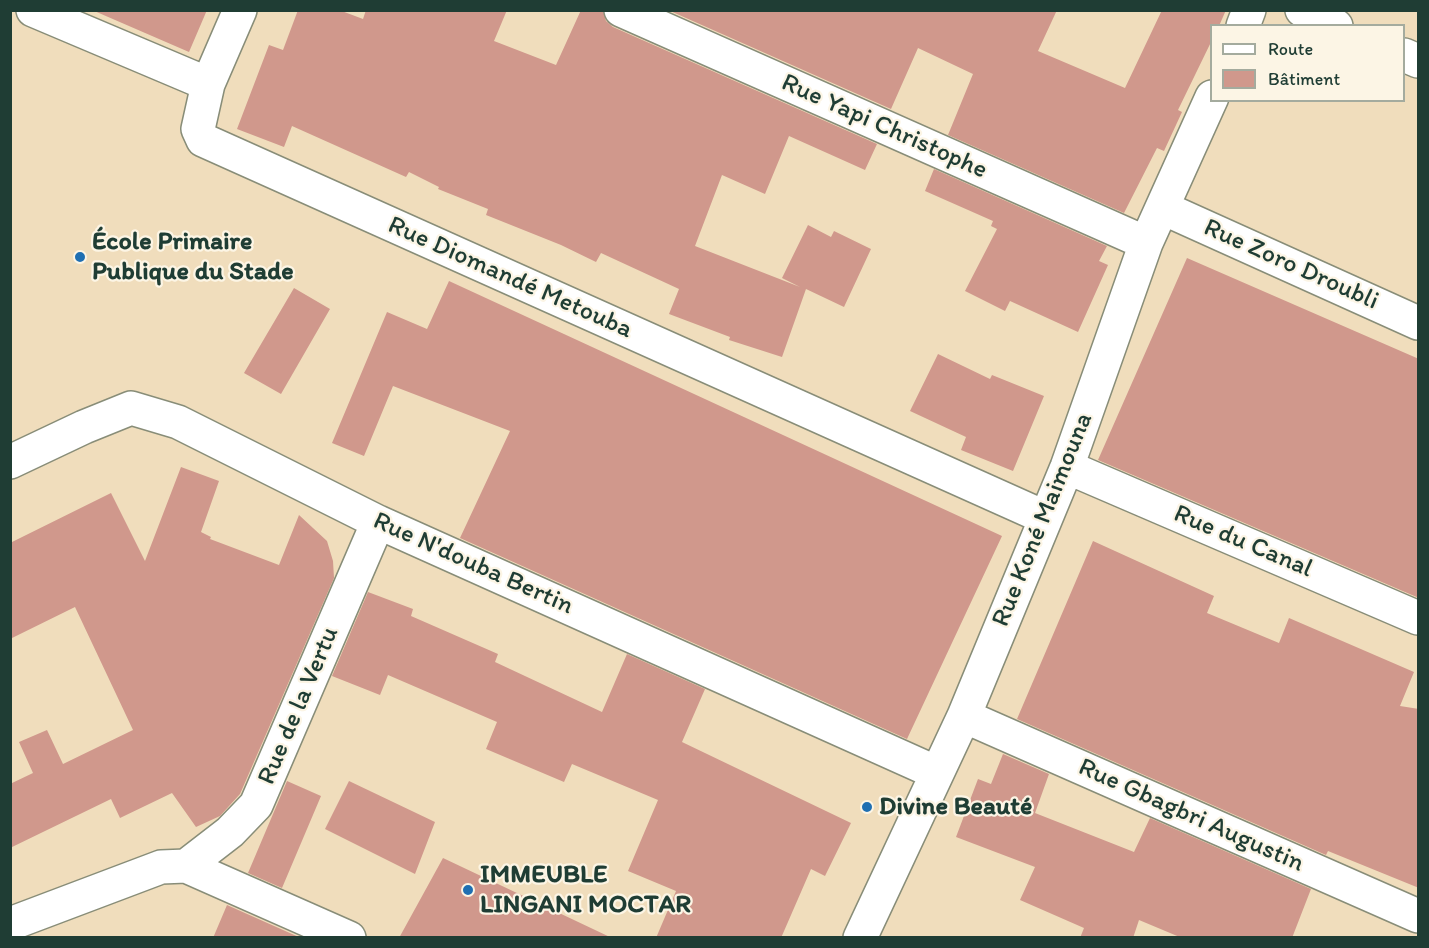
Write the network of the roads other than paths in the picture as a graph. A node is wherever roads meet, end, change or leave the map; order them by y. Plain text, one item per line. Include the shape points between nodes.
1 (33, 10) edge
2 (240, 10) edge
3 (621, 10) edge
4 (1302, 10) edge
5 (1332, 24) edge
6 (1405, 55) edge
7 (1419, 61) edge
8 (208, 84) junction
9 (1210, 102) edge
10 (1163, 208) junction
11 (1146, 243) junction
12 (1419, 323) edge
13 (10, 462) edge
14 (1067, 467) junction
15 (1044, 517) junction
16 (378, 522) junction
17 (1419, 618) edge
18 (964, 716) junction
19 (937, 773) junction
20 (186, 866) junction
21 (1419, 916) edge
22 (10, 924) edge
23 (10, 932) edge
24 (24, 938) edge
25 (350, 938) edge
26 (861, 938) edge

1 - 8 street
2 - 8 street, Rue Diomandé Metouba
3 - 11 street, Rue Yapi Christophe
4 - 5 street
6 - 7 street
8 - 15 street, Rue Diomandé Metouba via 198,129 203,140
9 - 10 street, Rue Koné Maimouna
10 - 11 street, Rue Koné Maimouna
10 - 12 street, Rue Zoro Droubli
11 - 14 street, Rue Koné Maimouna
13 - 16 street, Rue N'douba Bertin via 131,408 178,422
14 - 15 street, Rue Koné Maimouna
14 - 17 street, Rue du Canal
15 - 18 street, Rue Koné Maimouna
16 - 19 street, Rue N'douba Bertin
16 - 20 street, Rue de la Vertu via 256,805 230,832
18 - 19 street, Rue Koné Maimouna
18 - 21 street, Rue Gbagbri Augustin
19 - 26 street, Rue Koné Maimouna
20 - 22 street via 161,867
20 - 25 street
23 - 24 street

